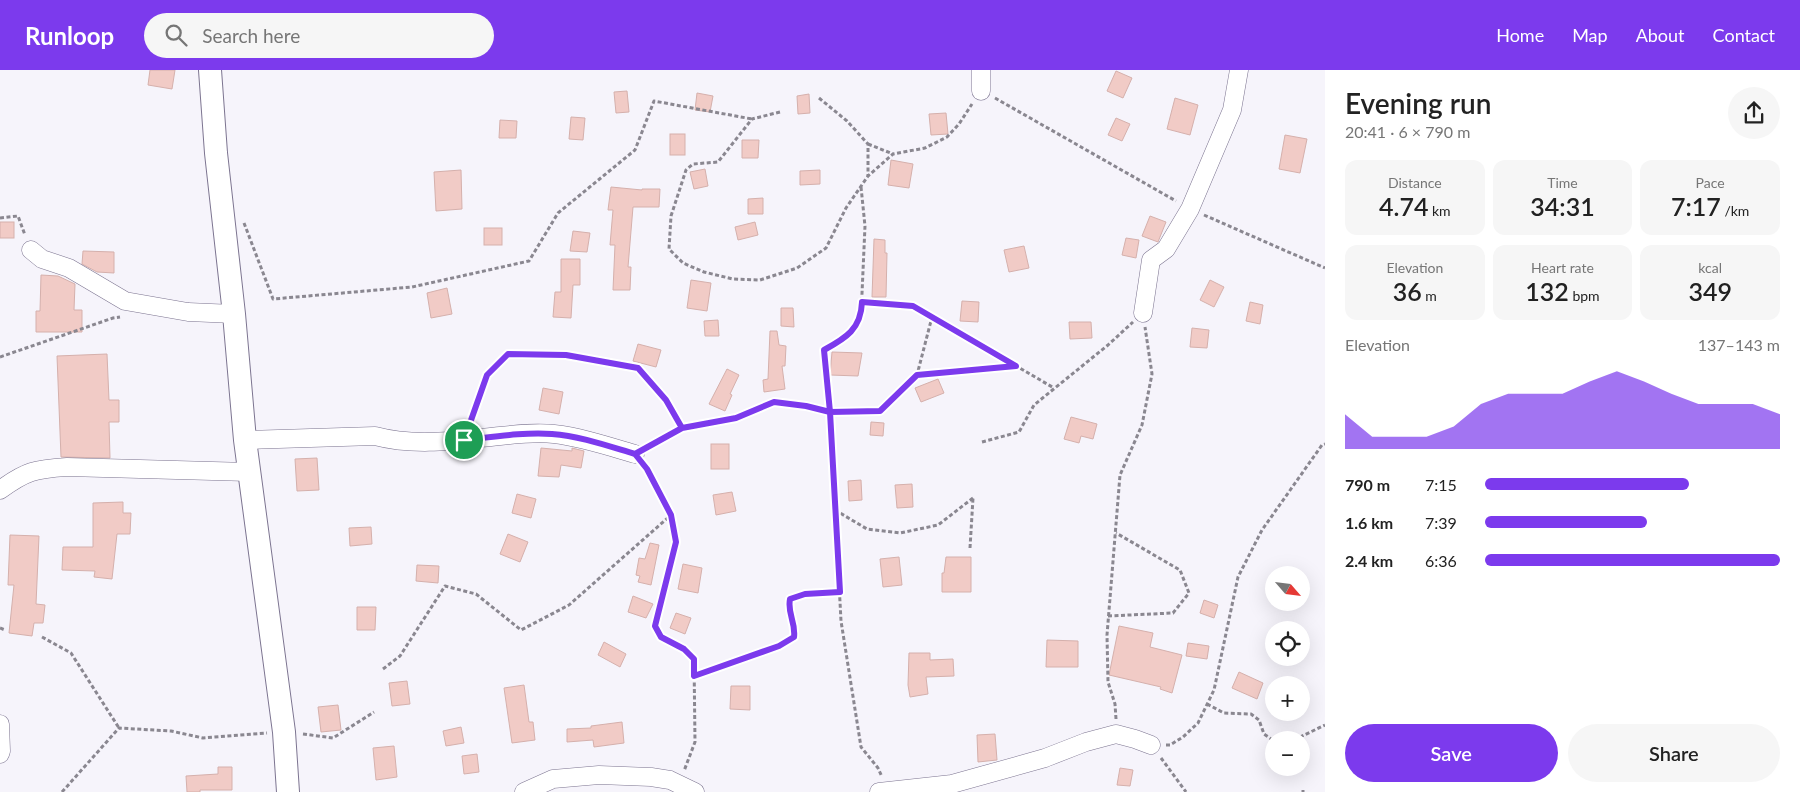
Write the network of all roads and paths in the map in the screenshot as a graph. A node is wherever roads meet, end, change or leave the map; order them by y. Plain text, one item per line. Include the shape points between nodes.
1 (210, 70) edge
2 (981, 70) edge
3 (1239, 70) edge
4 (981, 90) junction
5 (819, 98) dead end
6 (780, 112) dead end
7 (752, 119) junction
8 (868, 144) junction
9 (893, 154) junction
10 (868, 176) junction
11 (861, 186) junction
12 (1190, 209) junction
13 (241, 217) dead end
14 (0, 218) edge
15 (31, 250) joint
16 (1325, 268) edge
17 (862, 302) junction
18 (1143, 313) junction
19 (234, 314) junction
20 (122, 317) dead end
21 (932, 317) junction
22 (0, 358) edge
23 (1016, 366) junction
24 (917, 375) junction
25 (1054, 388) junction
26 (830, 412) junction
27 (682, 428) junction
28 (245, 440) junction
29 (464, 440) junction
30 (982, 442) dead end
31 (1325, 444) edge
32 (635, 454) junction
33 (249, 472) junction
34 (0, 490) edge
35 (835, 510) junction
36 (671, 515) junction
37 (1116, 532) junction
38 (970, 548) dead end
39 (840, 592) junction
40 (1108, 616) junction
41 (0, 628) edge
42 (5, 630) dead end
43 (42, 637) dead end
44 (383, 669) dead end
45 (694, 676) junction
46 (1207, 704) junction
47 (374, 712) dead end
48 (0, 724) edge
49 (1325, 725) edge
50 (119, 728) junction
51 (284, 732) junction
52 (1310, 732) edge
53 (1116, 734) junction
54 (1265, 735) edge
55 (1151, 745) junction
56 (0, 754) edge
57 (679, 783) junction
58 (62, 792) edge
59 (288, 792) edge
60 (524, 792) edge
61 (695, 792) edge
62 (883, 792) edge
63 (1186, 792) edge

1 - 19 main road
2 - 4 street
3 - 12 street via 1232,110
4 - 9 path via 947,137 926,148
4 - 12 path
5 - 8 path via 848,121
6 - 7 path
7 - 11 path via 718,162 693,164 686,170 671,216 669,249 683,263 733,279 760,280 797,268 826,248
7 - 13 path via 654,101 635,150 558,213 529,260 412,287 274,299
8 - 9 path
8 - 10 path
9 - 10 path
10 - 11 path
11 - 17 path via 865,226
12 - 16 path
12 - 18 street via 1166,249 1151,260
14 - 15 path via 18,216
15 - 19 street via 42,259 69,268 125,301 188,312
17 - 21 path via 913,306
17 - 26 path via 862,316 851,333 824,350
18 - 25 path
18 - 37 path via 1152,374 1142,425 1120,475
19 - 28 main road
20 - 22 path
21 - 23 path
21 - 24 path
23 - 24 path
23 - 25 path
24 - 26 path via 880,411
25 - 30 path via 1034,405 1019,432
26 - 27 path via 774,402 736,418
26 - 35 path
27 - 29 path via 666,400 638,368 566,355 508,354 487,375
27 - 32 path
28 - 29 street via 375,436 412,442
28 - 33 main road
29 - 32 street via 553,434
31 - 46 path via 1262,530 1238,577 1214,690
32 - 36 path via 647,469
33 - 34 street via 37,469 16,478
33 - 51 main road
35 - 38 path via 867,529 900,533 938,525 973,498
35 - 39 path
36 - 44 path via 569,605 521,630 476,594 445,586 400,656
36 - 45 path via 676,542 655,626 661,637 684,649 694,659
37 - 40 path
37 - 40 path via 1180,570 1189,594 1173,613
39 - 45 path via 805,594 790,599 788,610 795,627 794,637 779,646
39 - 62 path via 841,621 861,747 878,768
40 - 53 path via 1108,682 1115,704
41 - 42 path
43 - 50 path via 71,653
45 - 57 path via 695,742
46 - 54 path via 1224,713 1251,714 1259,720
46 - 55 path via 1198,723 1183,737 1170,745
47 - 51 path via 333,738
48 - 56 street
49 - 52 path
50 - 51 path via 171,731 203,738
50 - 58 path
51 - 59 main road
53 - 55 street
53 - 62 street via 952,784
55 - 63 path
57 - 60 street via 651,777 600,775 553,779
57 - 61 street

